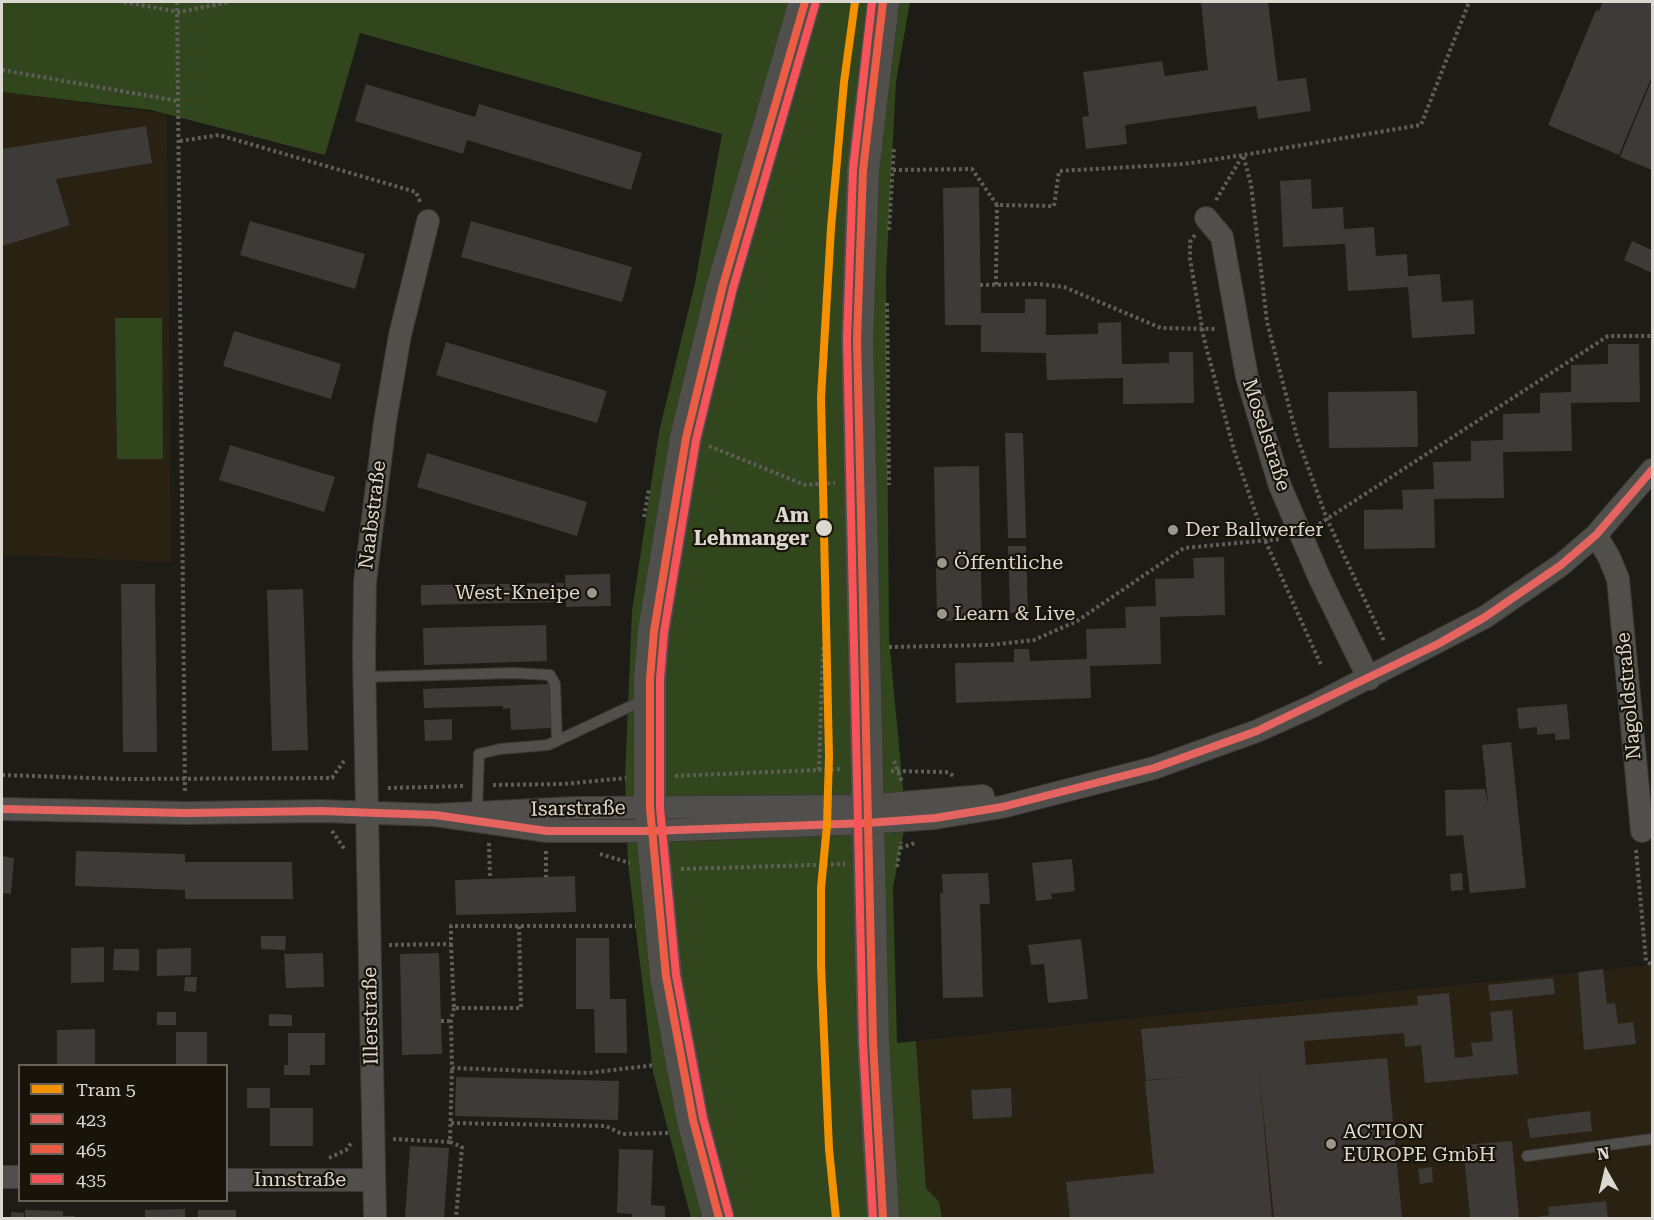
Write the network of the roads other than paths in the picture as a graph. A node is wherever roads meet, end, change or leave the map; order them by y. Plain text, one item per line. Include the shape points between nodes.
1 (805, 2) edge
2 (883, 2) edge
3 (1206, 218) road end
4 (428, 221) road end
5 (1653, 470) edge
6 (1596, 535) junction
7 (364, 677) junction
8 (1369, 679) junction
9 (650, 698) junction
10 (557, 741) junction
11 (1076, 787) junction
12 (2, 809) edge
13 (477, 812) junction
14 (906, 812) junction
15 (367, 813) junction
16 (435, 815) junction
17 (867, 815) junction
18 (650, 820) junction
19 (1642, 831) road end
20 (1653, 1139) edge
21 (1527, 1156) dead end
22 (2, 1177) edge
23 (18, 1177) edge
24 (228, 1180) edge
25 (374, 1180) junction
26 (375, 1218) edge
27 (719, 1218) edge
28 (884, 1218) edge

1 - 9 main road via 723,285 686,438 654,631
2 - 17 main road via 860,221 857,339 874,480 878,761
3 - 8 street, Moselstraße via 1222,237 1246,377 1281,486 1320,579
4 - 7 street, Naabstraße via 400,335 379,463 365,582
5 - 6 street
6 - 8 street via 1561,565 1485,617
6 - 19 street, Nagoldstraße via 1618,579
7 - 10 lane via 514,672 550,675 555,684
7 - 15 street, Naabstraße
8 - 11 street via 1206,750 1154,768
9 - 10 lane
9 - 18 main road
10 - 13 lane via 479,754
11 - 14 street via 989,795
11 - 14 street via 1002,807
12 - 15 street, Isarstraße
13 - 16 street, Isarstraße
13 - 18 street, Isarstraße
14 - 17 street
15 - 16 street, Isarstraße
15 - 25 street, Illerstraße via 370,945 363,1138
16 - 18 street, Isarstraße via 547,831
17 - 18 street
17 - 28 main road via 873,1042
18 - 27 main road via 675,1033
20 - 21 lane
22 - 23 street
24 - 25 street, Innstraße
25 - 26 street, Illerstraße

